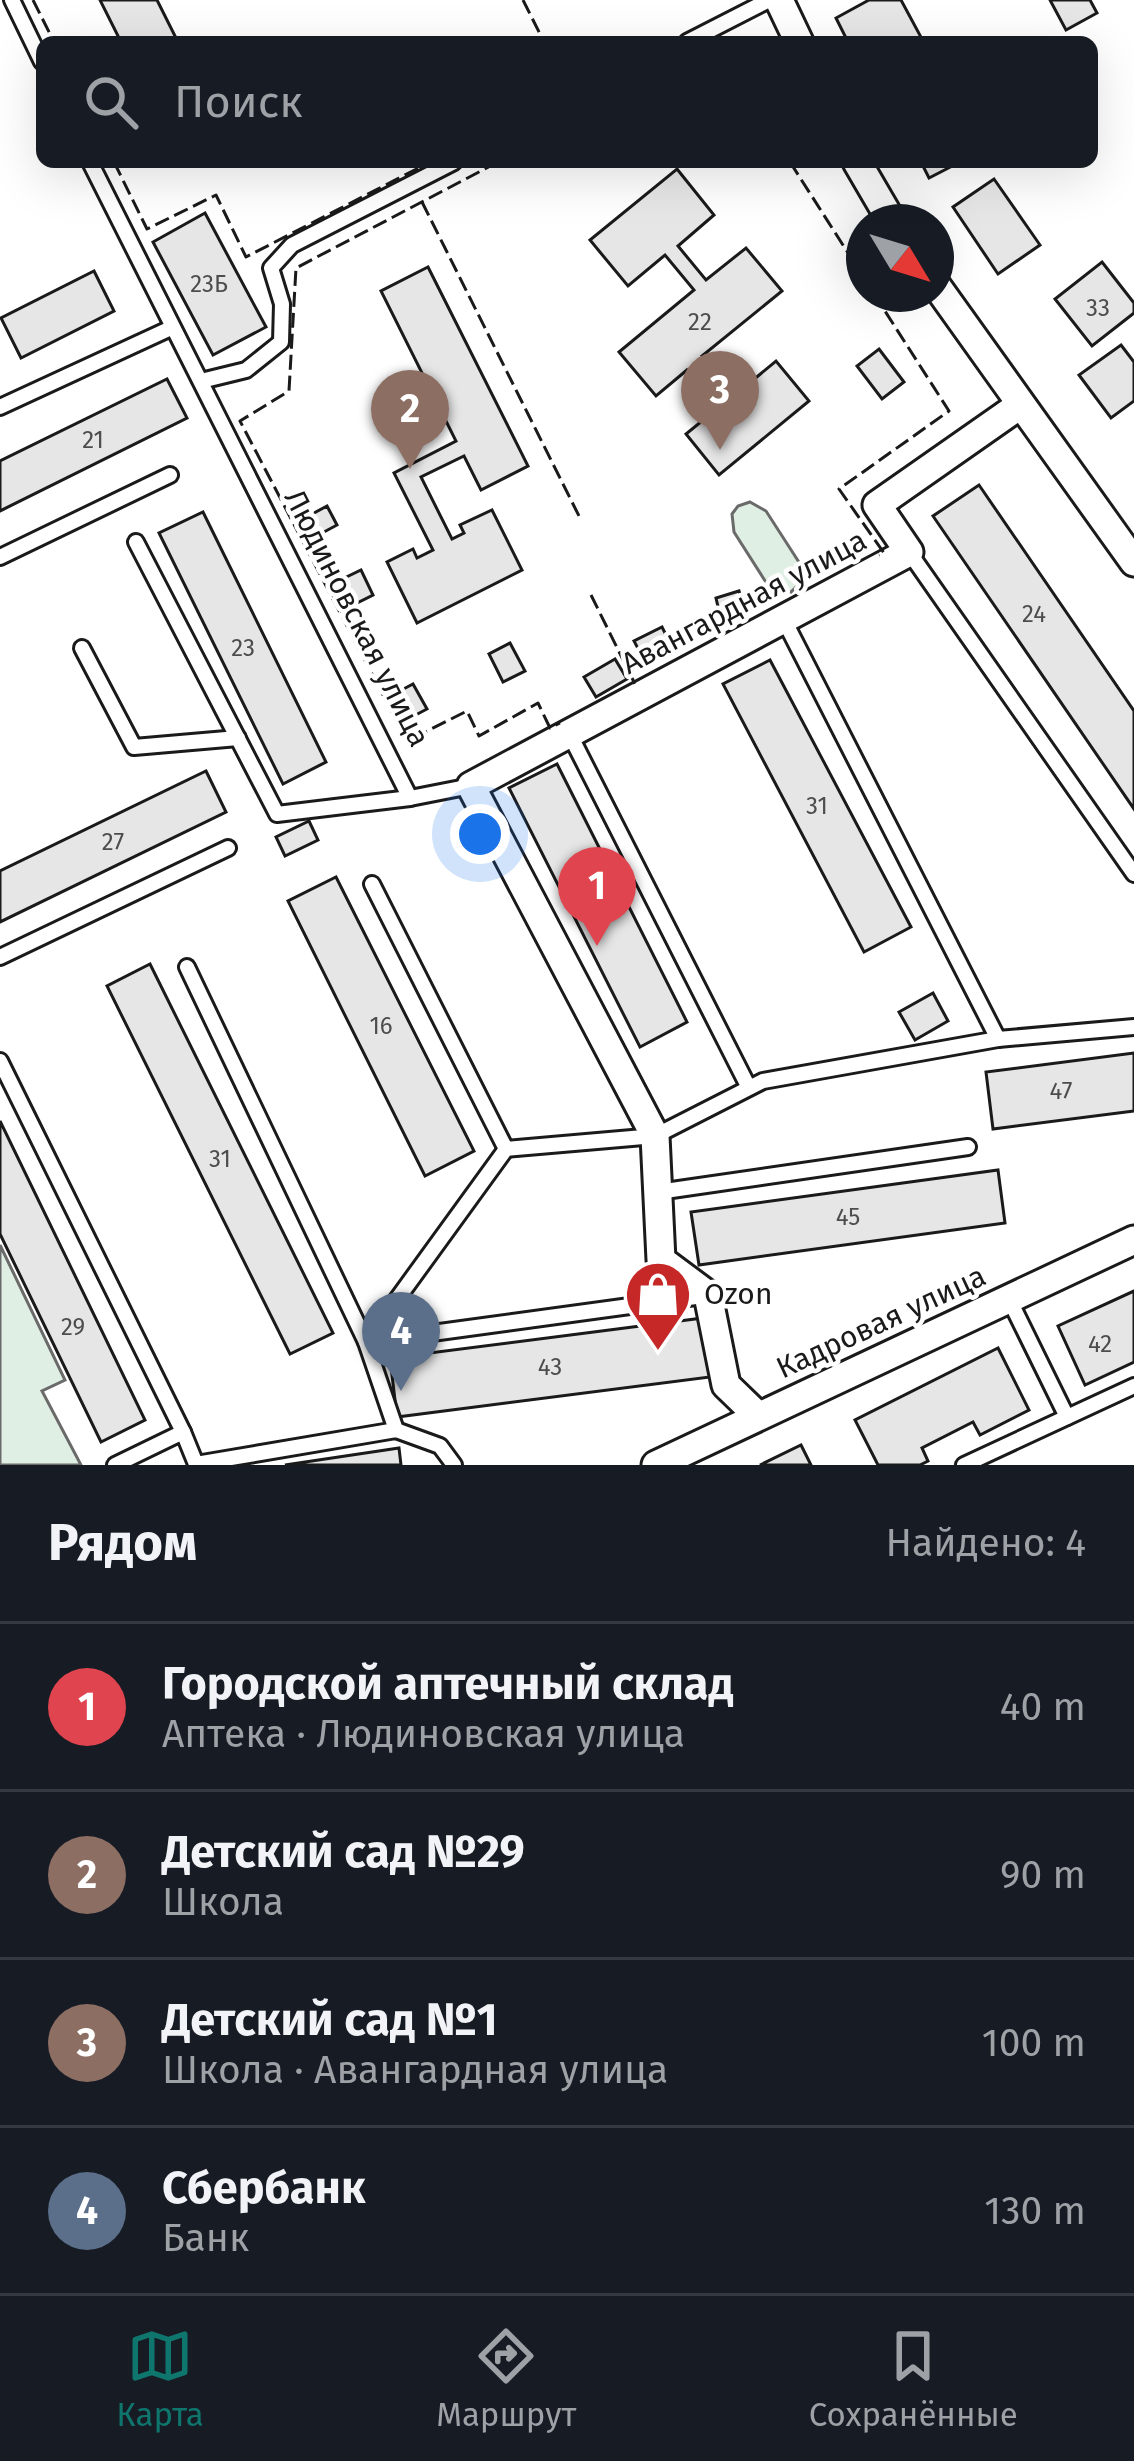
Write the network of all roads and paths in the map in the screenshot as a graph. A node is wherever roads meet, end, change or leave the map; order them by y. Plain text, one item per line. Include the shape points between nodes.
1 (12, 0) edge
2 (769, 0) edge
3 (779, 0) edge
4 (699, 36) edge
5 (796, 36) edge
6 (36, 50) edge
7 (93, 168) edge
8 (442, 168) edge
9 (860, 168) edge
10 (882, 204) edge
11 (954, 311) edge
12 (171, 328) junction
13 (202, 382) junction
14 (1020, 405) junction
15 (0, 407) edge
16 (170, 475) dead end
17 (136, 542) dead end
18 (909, 552) junction
19 (0, 557) edge
20 (1134, 562) edge
21 (784, 618) junction
22 (82, 648) dead end
23 (569, 733) junction
24 (238, 738) junction
25 (471, 786) junction
26 (410, 798) junction
27 (228, 848) dead end
28 (1134, 874) edge
29 (373, 884) dead end
30 (0, 957) edge
31 (187, 967) dead end
32 (1134, 1027) edge
33 (998, 1039) junction
34 (0, 1061) edge
35 (748, 1086) junction
36 (656, 1136) junction
37 (968, 1147) dead end
38 (506, 1149) junction
39 (658, 1192) junction
40 (1134, 1240) edge
41 (708, 1295) junction
42 (1009, 1299) junction
43 (366, 1342) junction
44 (1134, 1386) edge
45 (757, 1415) junction
46 (1066, 1418) junction
47 (396, 1430) junction
48 (183, 1432) junction
49 (115, 1465) edge
50 (454, 1465) edge
51 (656, 1465) edge
52 (964, 1465) edge

1 - 6 lane
2 - 4 lane
3 - 5 street
7 - 12 lane, Людиновская улица
8 - 13 lane via 292,245 271,268 282,304 281,342 246,370
9 - 10 street
11 - 14 street
12 - 13 lane, Людиновская улица
12 - 15 lane
13 - 26 lane, Людиновская улица
14 - 18 street, Авангардная улица via 877,505
14 - 20 street
16 - 19 lane
17 - 24 lane
18 - 21 street, Авангардная улица
18 - 28 lane
21 - 23 street, Авангардная улица
21 - 33 lane
22 - 24 lane via 134,746
23 - 25 street, Авангардная улица
23 - 35 lane
24 - 26 lane via 278,814
25 - 26 lane
25 - 36 street
27 - 30 lane
29 - 38 lane
31 - 43 lane
32 - 33 lane
33 - 35 lane
34 - 48 lane
35 - 36 lane
36 - 38 lane
36 - 39 street
37 - 39 lane
38 - 43 lane
39 - 41 street via 661,1260
40 - 42 street, Кадровая улица
41 - 43 lane
41 - 45 street via 726,1385
42 - 45 street, Кадровая улица
42 - 46 lane
43 - 47 lane
44 - 46 lane
45 - 51 street, Кадровая улица
46 - 52 lane
47 - 48 lane via 196,1464
47 - 50 lane via 440,1445
48 - 49 lane

